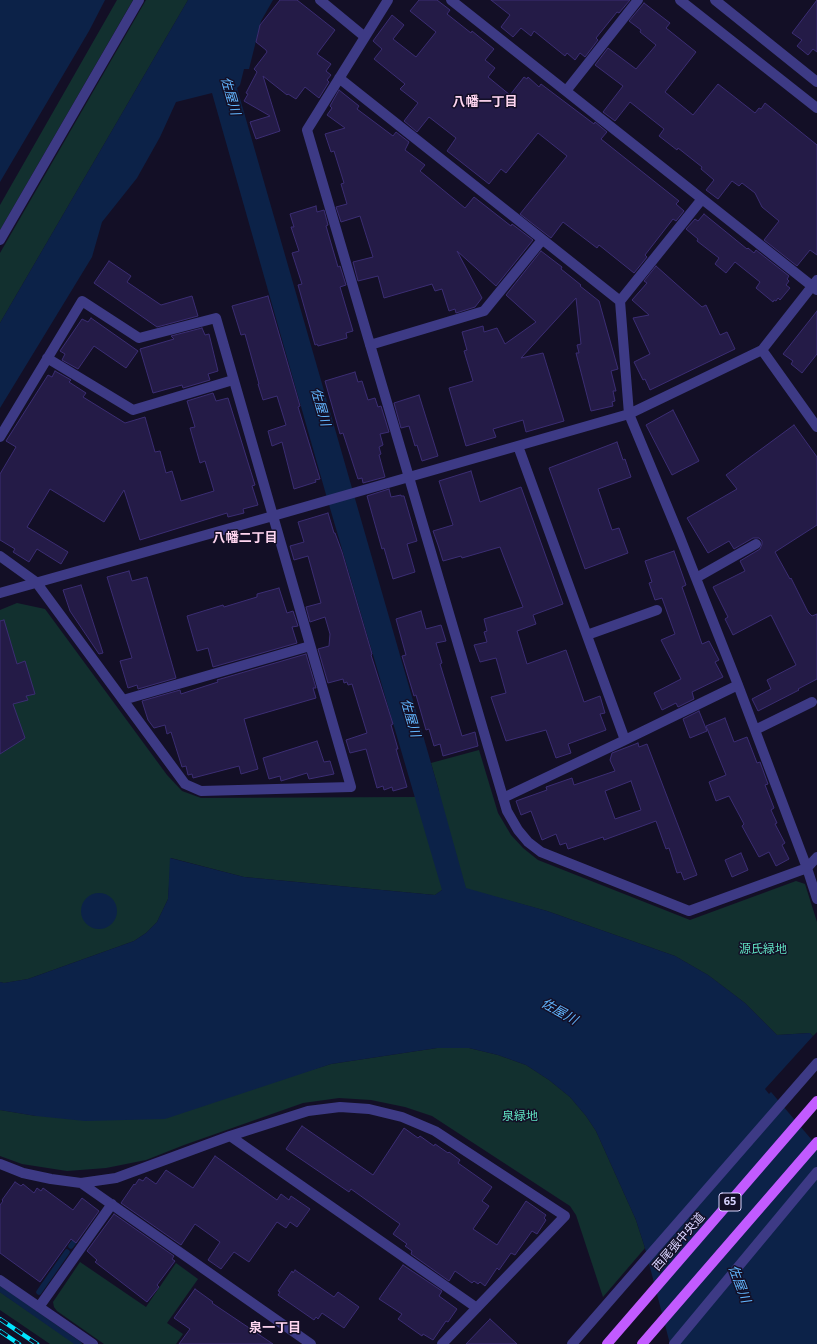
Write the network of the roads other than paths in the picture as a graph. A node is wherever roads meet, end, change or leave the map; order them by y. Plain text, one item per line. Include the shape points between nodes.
1 (139, 0) edge
2 (320, 0) edge
3 (388, 0) edge
4 (451, 0) edge
5 (638, 0) edge
6 (680, 0) edge
7 (715, 0) edge
8 (365, 37) junction
9 (339, 78) junction
10 (817, 82) edge
11 (566, 91) junction
12 (817, 108) edge
13 (702, 199) junction
14 (0, 240) edge
15 (542, 240) junction
16 (815, 285) edge
17 (620, 301) junction
18 (370, 345) junction
19 (762, 350) junction
20 (47, 358) junction
21 (233, 380) junction
22 (629, 414) junction
23 (817, 428) edge
24 (0, 437) edge
25 (518, 446) junction
26 (408, 477) junction
27 (273, 516) junction
28 (756, 544) dead end
29 (0, 556) edge
30 (696, 578) junction
31 (36, 582) junction
32 (0, 592) edge
33 (657, 610) dead end
34 (587, 635) junction
35 (310, 646) junction
36 (738, 685) junction
37 (123, 700) junction
38 (812, 702) dead end
39 (755, 730) junction
40 (625, 740) junction
41 (503, 798) junction
42 (817, 857) edge
43 (807, 868) junction
44 (817, 899) edge
45 (817, 1063) edge
46 (817, 1101) edge
47 (230, 1136) junction
48 (817, 1142) edge
49 (0, 1164) edge
50 (817, 1172) edge
51 (81, 1183) junction
52 (112, 1204) junction
53 (0, 1280) edge
54 (39, 1307) junction
55 (477, 1308) junction
56 (93, 1344) edge
57 (311, 1344) edge
58 (442, 1344) edge
59 (572, 1344) edge
60 (607, 1344) edge
61 (642, 1344) edge
62 (674, 1344) edge

1 - 14 street
2 - 8 street
3 - 8 street
4 - 11 street
5 - 11 street
6 - 12 street
7 - 10 street
8 - 9 street
9 - 15 street
9 - 18 street via 307,130
11 - 13 street
13 - 16 street
13 - 17 street
15 - 17 street
15 - 18 street via 484,311
16 - 19 street
17 - 22 street
18 - 26 street
19 - 22 street
19 - 23 street
20 - 21 street via 133,410
20 - 21 street via 82,301 139,338 216,318
20 - 24 street
21 - 27 street
22 - 25 street
22 - 30 street
25 - 26 street
25 - 34 street
26 - 27 street
26 - 41 street
27 - 31 street
27 - 35 street
28 - 30 street
29 - 31 street
30 - 36 street
31 - 32 street
31 - 37 street
33 - 34 street
34 - 40 street
35 - 37 street
35 - 37 street via 351,787 201,791 185,784
36 - 39 street
36 - 40 street
38 - 39 street
39 - 43 street
40 - 41 street
41 - 43 street via 518,830 541,852 689,911
42 - 43 street
43 - 44 street
45 - 59 street
46 - 60 main road, 西尾張中央道 / 65
47 - 51 street via 116,1178
47 - 55 street
47 - 55 street via 308,1111 340,1107 369,1109 402,1117 435,1131 565,1216
48 - 61 main road, 65
49 - 51 street via 51,1179
50 - 62 street
51 - 52 street
52 - 54 street
52 - 57 street
53 - 54 street
54 - 56 street
55 - 58 street

